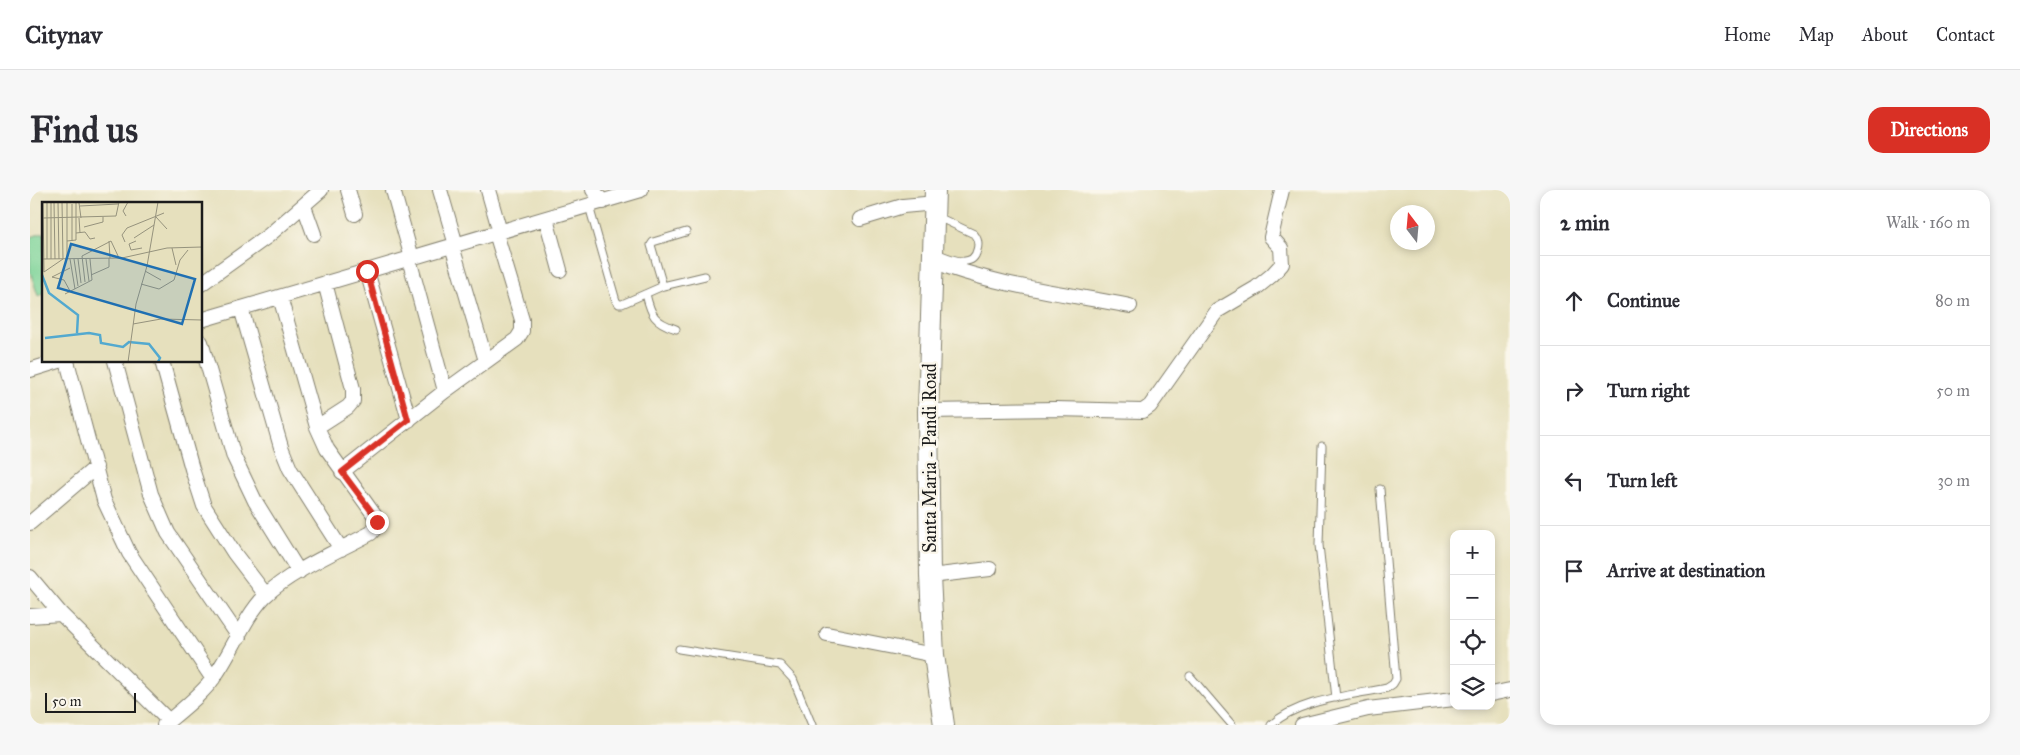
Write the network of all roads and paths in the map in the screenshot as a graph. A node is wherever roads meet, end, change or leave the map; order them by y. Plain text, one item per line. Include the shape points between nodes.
1 (321, 190) edge
2 (348, 190) edge
3 (392, 190) edge
4 (440, 190) edge
5 (488, 190) edge
6 (593, 190) edge
7 (642, 190) edge
8 (1282, 190) edge
9 (936, 203) edge
10 (596, 204) junction
11 (304, 206) junction
12 (355, 214) dead end
13 (546, 219) junction
14 (860, 219) dead end
15 (686, 232) dead end
16 (498, 233) junction
17 (314, 234) dead end
18 (454, 246) junction
19 (933, 257) junction
20 (410, 258) junction
21 (560, 270) dead end
22 (367, 271) junction
23 (705, 276) dead end
24 (202, 283) edge
25 (325, 283) junction
26 (663, 286) junction
27 (646, 294) junction
28 (280, 296) junction
29 (1130, 306) dead end
30 (241, 308) junction
31 (202, 320) edge
32 (676, 329) dead end
33 (202, 345) edge
34 (486, 361) junction
35 (52, 362) edge
36 (67, 362) edge
37 (115, 362) edge
38 (162, 362) edge
39 (31, 365) edge
40 (444, 391) junction
41 (928, 410) junction
42 (408, 420) junction
43 (318, 427) junction
44 (1322, 446) dead end
45 (96, 467) junction
46 (342, 472) junction
47 (1380, 488) dead end
48 (30, 523) edge
49 (341, 549) junction
50 (990, 568) dead end
51 (299, 572) junction
52 (930, 576) junction
53 (30, 577) edge
54 (266, 595) junction
55 (61, 614) junction
56 (30, 616) edge
57 (827, 634) dead end
58 (239, 637) junction
59 (678, 649) dead end
60 (934, 655) junction
61 (1190, 676) dead end
62 (213, 679) junction
63 (1510, 690) edge
64 (1495, 693) edge
65 (1336, 698) junction
66 (1450, 699) edge
67 (166, 723) edge
68 (812, 725) edge
69 (944, 725) edge
70 (1232, 725) edge
71 (1270, 725) edge
72 (1302, 725) edge

1 - 11 street
2 - 12 street
3 - 20 street
4 - 18 street
5 - 16 street
6 - 10 street
7 - 10 street
8 - 41 street via 1271,237 1281,248 1282,264 1256,288 1218,311 1150,406 1143,411
9 - 14 street via 903,206
9 - 19 main road, Santa Maria - Pandi Road
9 - 19 lane via 974,234 978,247 976,256 965,262
10 - 13 street
10 - 27 lane via 617,302 622,304
11 - 17 street
11 - 24 street via 269,242
13 - 16 street
13 - 21 street
15 - 26 lane via 651,245
16 - 18 street
16 - 34 street via 522,320 522,332
18 - 20 street
18 - 34 street
19 - 29 street via 959,272
19 - 41 main road, Santa Maria - Pandi Road
20 - 22 street
20 - 40 street
22 - 25 street
22 - 42 street
23 - 26 lane
25 - 28 street
25 - 43 street via 353,389 353,401
26 - 27 lane
27 - 32 lane via 655,319
28 - 30 street
28 - 43 street
30 - 31 street
30 - 49 street via 290,469
33 - 51 street via 234,457 255,501
34 - 40 street
35 - 39 street
36 - 45 street
37 - 58 street via 151,494 168,533
38 - 54 street via 204,506
40 - 42 street
41 - 52 main road, Santa Maria - Pandi Road
42 - 46 street
43 - 46 street
44 - 65 lane via 1319,545
45 - 48 street
45 - 62 street via 104,500 129,553
46 - 49 street via 377,522 370,533
47 - 65 lane via 1396,679 1387,688
49 - 51 street
50 - 52 street
51 - 54 street
52 - 60 main road, Santa Maria - Pandi Road
53 - 55 street
54 - 58 street via 250,614
55 - 56 street
55 - 67 street
57 - 60 street
58 - 62 street
59 - 68 lane via 780,665 793,679
60 - 69 main road, Santa Maria - Pandi Road
61 - 70 lane
62 - 67 street
63 - 64 street
65 - 71 lane via 1298,707
66 - 72 street via 1368,709

